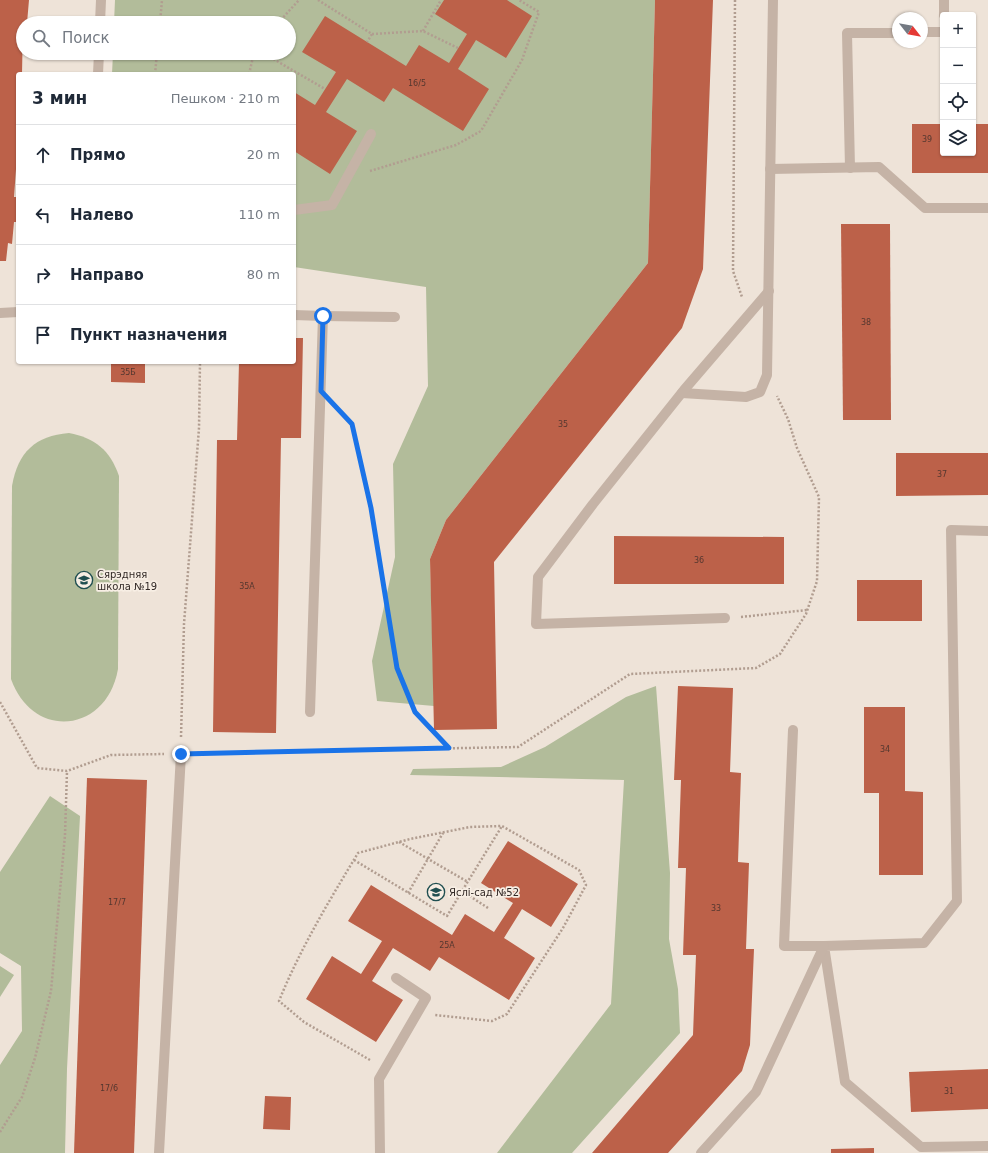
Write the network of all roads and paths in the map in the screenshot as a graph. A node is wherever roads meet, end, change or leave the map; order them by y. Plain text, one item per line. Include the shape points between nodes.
1 (101, 0) edge
2 (162, 0) edge
3 (299, 0) edge
4 (318, 0) edge
5 (441, 0) edge
6 (519, 0) edge
7 (735, 0) edge
8 (773, 0) edge
9 (944, 0) edge
10 (944, 12) edge
11 (100, 16) edge
12 (161, 16) edge
13 (284, 16) edge
14 (423, 31) junction
15 (892, 32) edge
16 (928, 32) edge
17 (940, 32) edge
18 (372, 34) junction
19 (367, 42) dead end
20 (458, 48) dead end
21 (99, 60) edge
22 (156, 60) edge
23 (252, 60) edge
24 (275, 60) edge
25 (98, 72) edge
26 (155, 72) edge
27 (249, 72) edge
28 (296, 72) edge
29 (296, 72) edge
30 (325, 89) dead end
31 (371, 134) dead end
32 (850, 168) junction
33 (770, 169) junction
34 (347, 179) junction
35 (988, 208) edge
36 (296, 210) edge
37 (769, 291) junction
38 (16, 312) edge
39 (0, 313) edge
40 (296, 315) edge
41 (748, 315) junction
42 (323, 316) junction
43 (395, 317) dead end
44 (200, 364) edge
45 (767, 375) junction
46 (321, 391) junction
47 (682, 393) junction
48 (988, 531) edge
49 (807, 610) junction
50 (725, 618) joint
51 (0, 702) edge
52 (310, 712) dead end
53 (792, 730) dead end
54 (449, 748) junction
55 (181, 754) junction
56 (67, 771) junction
57 (502, 826) junction
58 (444, 832) junction
59 (399, 842) junction
60 (428, 859) junction
61 (354, 860) junction
62 (468, 882) junction
63 (462, 891) junction
64 (408, 893) junction
65 (488, 908) dead end
66 (824, 946) junction
67 (396, 978) dead end
68 (417, 1014) junction
69 (386, 1069) junction
70 (0, 1132) edge
71 (988, 1146) edge
72 (933, 1150) edge
73 (159, 1153) edge
74 (380, 1153) edge
75 (700, 1153) edge

1 - 11 lane
2 - 12 path
3 - 13 path
4 - 18 path
5 - 14 path
6 - 34 path via 539,12 522,60 481,131 456,145
7 - 41 path via 733,271
8 - 33 lane
9 - 10 lane
14 - 18 path
14 - 20 path
15 - 32 lane via 847,33
16 - 17 lane
18 - 19 path
21 - 25 lane
22 - 26 path
23 - 27 path
24 - 28 path
29 - 30 path
31 - 34 lane
32 - 33 lane
32 - 35 lane via 879,167 925,208
33 - 37 lane
34 - 36 lane via 332,205
37 - 41 lane
37 - 45 lane
38 - 39 lane
40 - 42 lane
41 - 47 lane
42 - 43 lane
42 - 46 lane
44 - 55 path via 199,428 184,624
45 - 47 lane via 760,392 746,397
45 - 49 path via 788,419 797,448 819,497 817,581
46 - 52 lane
46 - 54 path via 352,424 371,508 397,668 415,712
47 - 50 lane via 538,577 536,624
48 - 66 lane via 952,530 957,901 924,943
49 - 50 path
49 - 54 path via 780,654 756,668 630,674 518,747
51 - 56 path via 37,768
53 - 66 lane via 784,946
54 - 55 path
55 - 56 path via 111,755
55 - 73 lane
56 - 70 path via 65,835 51,991 22,1097
57 - 58 path via 470,827
57 - 62 path
57 - 68 path via 579,870 586,885 563,928 507,1014 492,1020
58 - 59 path
58 - 60 path
59 - 60 path
59 - 61 path via 358,853
60 - 62 path
60 - 64 path
61 - 64 path
61 - 69 path via 292,968 279,1001 304,1022
62 - 63 path
63 - 64 path via 447,916
63 - 65 path
66 - 72 lane via 845,1082 921,1148
66 - 75 lane via 756,1092
67 - 68 lane via 426,998
68 - 69 lane
69 - 74 lane via 379,1079
71 - 72 lane

